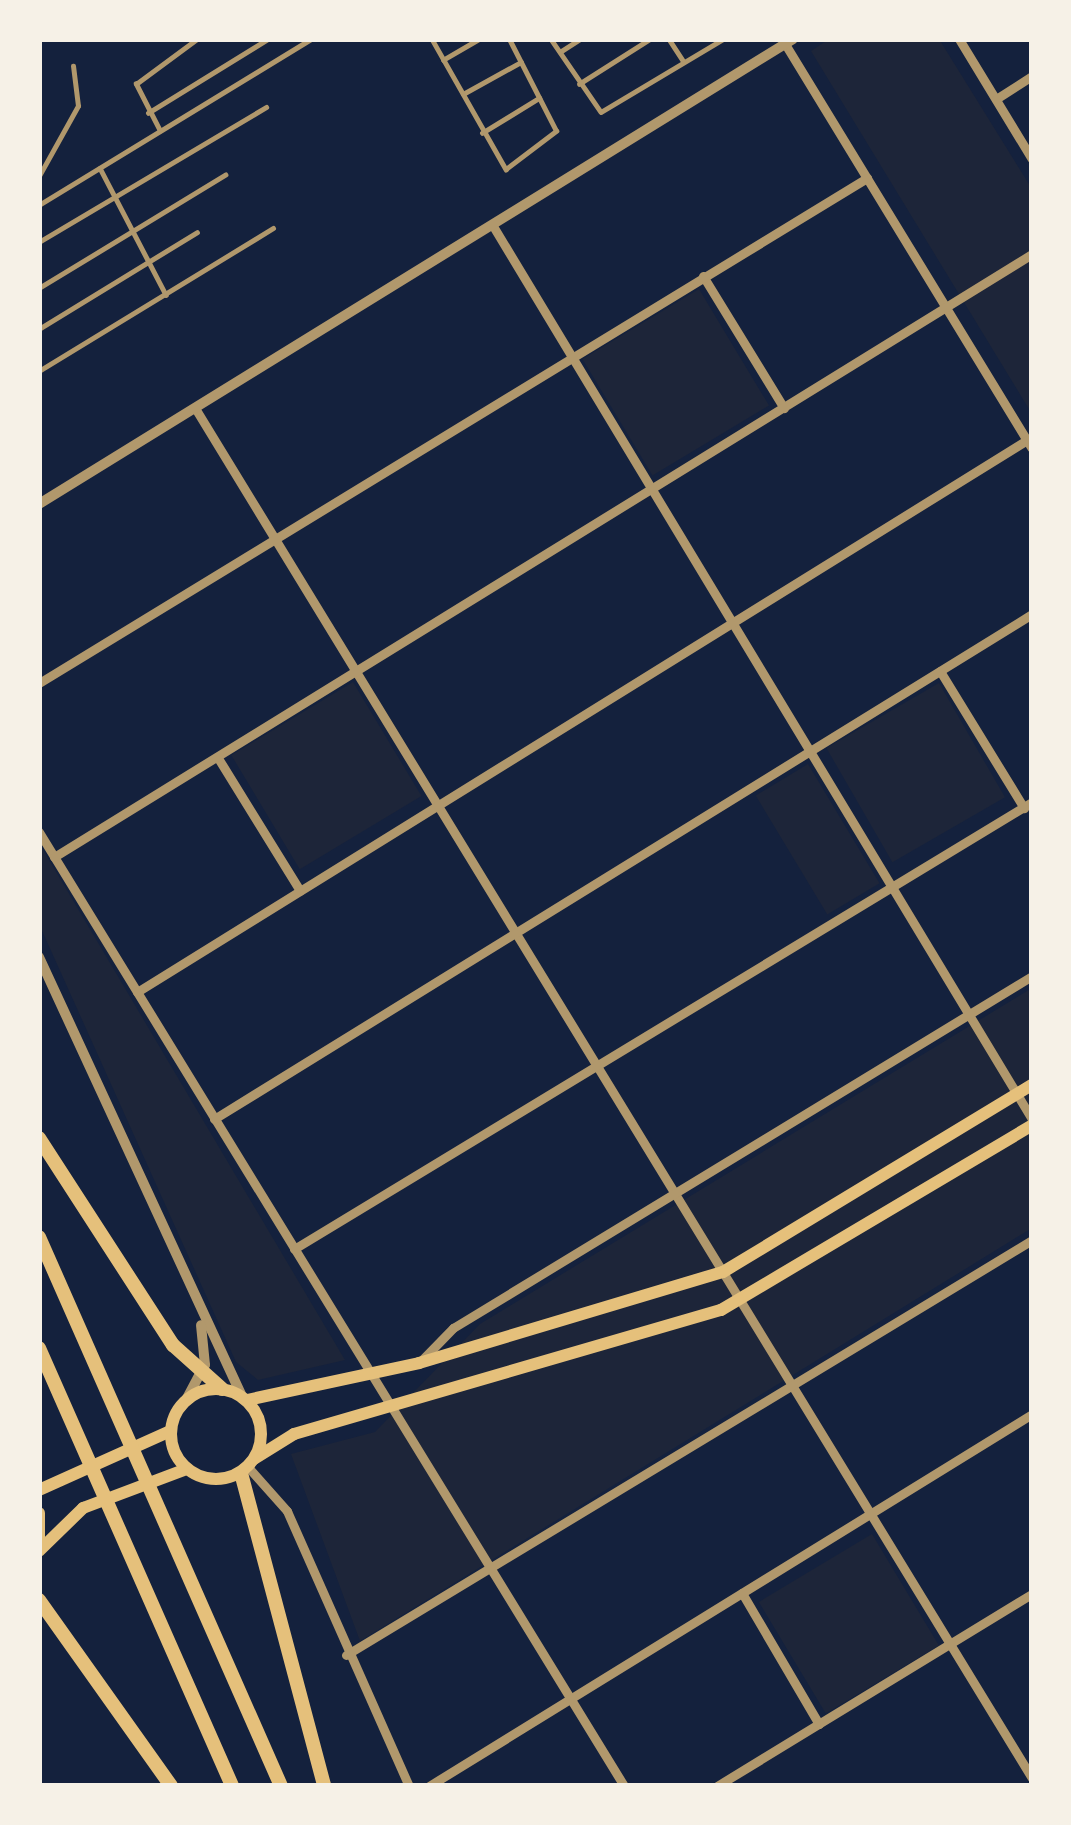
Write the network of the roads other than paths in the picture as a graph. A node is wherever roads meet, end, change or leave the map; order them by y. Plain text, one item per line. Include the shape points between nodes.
1 (197, 39) edge
2 (268, 39) edge
3 (311, 39) edge
4 (432, 39) edge
5 (478, 39) edge
6 (509, 39) edge
7 (551, 39) edge
8 (580, 39) edge
9 (650, 39) edge
10 (669, 39) edge
11 (723, 39) edge
12 (959, 39) edge
13 (787, 41) edge
14 (560, 52) junction
15 (443, 60) junction
16 (520, 62) junction
17 (684, 62) junction
18 (73, 66) dead end
19 (1032, 76) edge
20 (579, 84) junction
21 (461, 95) junction
22 (539, 98) junction
23 (996, 99) junction
24 (266, 107) dead end
25 (148, 113) junction
26 (160, 131) junction
27 (481, 133) junction
28 (1032, 159) edge
29 (100, 167) junction
30 (39, 176) edge
31 (225, 176) dead end
32 (868, 178) junction
33 (109, 199) junction
34 (40, 202) edge
35 (494, 226) junction
36 (273, 228) dead end
37 (197, 232) dead end
38 (128, 234) junction
39 (39, 242) edge
40 (1032, 254) edge
41 (146, 263) junction
42 (703, 276) junction
43 (39, 288) edge
44 (166, 295) junction
45 (946, 310) junction
46 (39, 329) edge
47 (39, 358) edge
48 (573, 359) junction
49 (42, 369) edge
50 (784, 408) junction
51 (195, 409) junction
52 (1029, 444) edge
53 (653, 490) junction
54 (39, 504) edge
55 (277, 542) junction
56 (1032, 614) edge
57 (732, 623) junction
58 (940, 671) junction
59 (356, 673) junction
60 (39, 683) edge
61 (810, 751) junction
62 (218, 758) junction
63 (1028, 805) edge
64 (436, 806) junction
65 (39, 832) edge
66 (54, 857) junction
67 (892, 887) junction
68 (300, 891) junction
69 (514, 933) junction
70 (39, 957) edge
71 (1032, 976) edge
72 (137, 992) junction
73 (969, 1014) junction
74 (595, 1066) junction
75 (1032, 1085) edge
76 (1017, 1094) junction
77 (214, 1119) junction
78 (1032, 1122) edge
79 (39, 1138) edge
80 (673, 1193) junction
81 (39, 1238) edge
82 (1032, 1240) edge
83 (294, 1249) junction
84 (723, 1272) junction
85 (740, 1300) junction
86 (200, 1316) junction
87 (39, 1348) edge
88 (418, 1363) junction
89 (201, 1375) junction
90 (368, 1375) junction
91 (795, 1384) junction
92 (222, 1389) junction
93 (244, 1398) junction
94 (186, 1400) junction
95 (389, 1408) junction
96 (1032, 1414) edge
97 (171, 1430) junction
98 (248, 1466) junction
99 (187, 1469) junction
100 (39, 1490) edge
101 (872, 1512) junction
102 (39, 1514) edge
103 (39, 1551) edge
104 (492, 1569) junction
105 (742, 1593) junction
106 (1032, 1594) edge
107 (39, 1600) edge
108 (952, 1643) junction
109 (346, 1655) junction
110 (569, 1697) junction
111 (819, 1724) junction
112 (1032, 1778) edge
113 (171, 1786) edge
114 (232, 1786) edge
115 (281, 1786) edge
116 (324, 1786) edge
117 (409, 1786) edge
118 (429, 1786) edge
119 (623, 1786) edge
120 (717, 1786) edge
121 (1020, 1786) edge

1 - 25 lane via 142,74 136,93
2 - 25 lane
3 - 26 lane
4 - 15 lane
5 - 15 lane
6 - 16 lane
7 - 14 lane
8 - 14 lane
9 - 20 lane
10 - 17 lane
11 - 17 lane
12 - 23 street
13 - 32 street
13 - 35 street
14 - 20 lane
15 - 21 lane
16 - 21 lane
16 - 22 lane
17 - 20 lane via 601,112
18 - 30 lane via 78,106
19 - 23 street
21 - 27 lane
22 - 27 lane
22 - 27 lane via 553,140 506,170
23 - 28 street
24 - 33 lane
25 - 26 lane
26 - 29 lane
29 - 33 lane
29 - 34 lane
31 - 38 lane
32 - 42 street
32 - 45 street
33 - 38 lane
33 - 39 lane
35 - 48 street
35 - 51 street
36 - 44 lane
37 - 41 lane
38 - 41 lane
38 - 43 lane
40 - 45 street
41 - 44 lane
41 - 46 lane
42 - 48 street
42 - 50 street
44 - 49 lane
45 - 50 street
45 - 52 street
47 - 49 lane
48 - 53 street
48 - 55 street
50 - 53 street
51 - 54 street
51 - 55 street
52 - 57 street
53 - 57 street
53 - 59 street
55 - 59 street
55 - 60 street
56 - 58 street
57 - 61 street
57 - 64 street
58 - 61 street
58 - 63 street
59 - 62 street
59 - 64 street
61 - 67 street
61 - 69 street
62 - 66 street
62 - 68 street
63 - 67 street
64 - 68 street
64 - 69 street
65 - 66 street
66 - 72 street
67 - 73 street
67 - 74 street
68 - 72 street
69 - 74 street
69 - 77 street
70 - 86 street
71 - 73 street
72 - 77 street
73 - 76 street
73 - 80 street
74 - 80 street
74 - 83 street
75 - 76 main road
76 - 78 street
76 - 84 main road
77 - 83 street
78 - 85 main road
79 - 89 main road
80 - 84 street
80 - 88 street via 453,1328
81 - 115 main road
82 - 91 street
83 - 90 street
84 - 85 street
84 - 88 main road
85 - 91 street
85 - 95 main road
86 - 89 street
86 - 93 street
87 - 114 main road
88 - 90 main road
89 - 92 main road
89 - 94 street
90 - 93 main road
90 - 95 street
91 - 101 street
91 - 104 street
92 - 93 main road
92 - 94 main road
93 - 98 main road via 261,1422
94 - 97 main road
95 - 98 main road via 280,1439
95 - 104 street
96 - 101 street
97 - 99 main road
97 - 100 main road
98 - 99 main road via 213,1480
98 - 109 street via 287,1511
98 - 116 main road
99 - 103 main road via 83,1508
101 - 105 street
101 - 108 street
102 - 103 main road
104 - 109 street
104 - 110 street
105 - 110 street
105 - 111 street
106 - 108 street
107 - 113 main road
108 - 111 street
108 - 112 street
109 - 117 street
110 - 118 street
110 - 119 street
111 - 120 street
112 - 121 street

